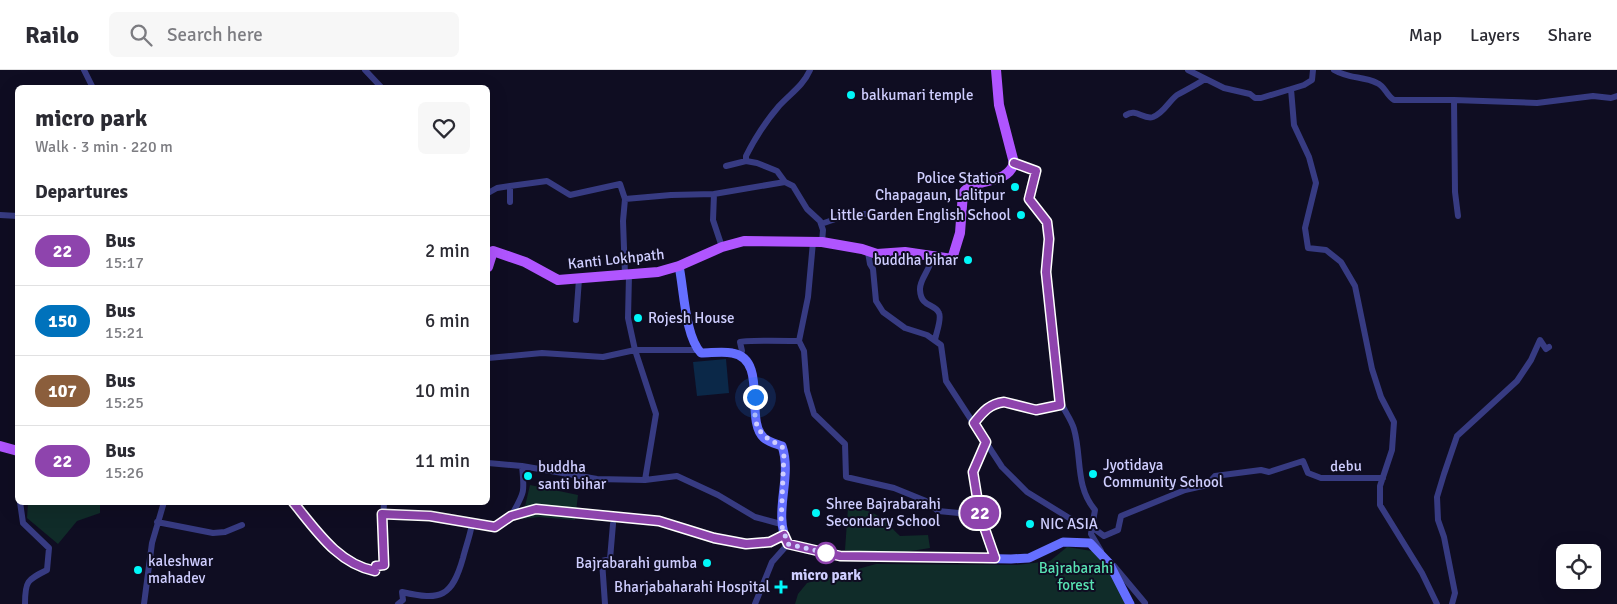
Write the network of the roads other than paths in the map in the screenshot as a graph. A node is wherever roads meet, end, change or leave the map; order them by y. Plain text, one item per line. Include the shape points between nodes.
1 (84, 70) edge
2 (365, 70) edge
3 (810, 70) edge
4 (996, 70) edge
5 (1188, 70) edge
6 (1313, 70) edge
7 (1334, 70) edge
8 (1205, 79) junction
9 (92, 85) edge
10 (379, 85) edge
11 (1291, 89) junction
12 (1617, 96) edge
13 (1454, 100) junction
14 (1126, 115) dead end
15 (746, 161) junction
16 (1014, 163) junction
17 (726, 166) dead end
18 (785, 182) junction
19 (510, 186) junction
20 (490, 192) edge
21 (714, 194) junction
22 (626, 199) junction
23 (510, 202) dead end
24 (866, 214) dead end
25 (0, 215) edge
26 (15, 216) edge
27 (1458, 216) dead end
28 (821, 224) junction
29 (817, 242) junction
30 (722, 247) junction
31 (490, 250) edge
32 (868, 252) junction
33 (933, 254) junction
34 (679, 266) junction
35 (627, 275) junction
36 (579, 279) junction
37 (576, 320) dead end
38 (935, 340) junction
39 (800, 341) junction
40 (1549, 347) dead end
41 (635, 350) junction
42 (698, 350) junction
43 (739, 355) junction
44 (490, 358) edge
45 (1060, 405) junction
46 (974, 423) junction
47 (986, 442) junction
48 (0, 446) edge
49 (15, 450) edge
50 (490, 463) edge
51 (522, 466) junction
52 (1383, 478) junction
53 (645, 480) junction
54 (20, 505) edge
55 (163, 505) edge
56 (296, 505) edge
57 (384, 505) edge
58 (382, 514) junction
59 (980, 515) junction
60 (511, 516) junction
61 (157, 522) junction
62 (472, 524) junction
63 (613, 524) dead end
64 (781, 524) junction
65 (242, 525) dead end
66 (1092, 527) junction
67 (786, 540) junction
68 (995, 558) junction
69 (1145, 603) edge
70 (25, 604) edge
71 (144, 604) edge
72 (398, 604) edge
73 (605, 604) edge
74 (755, 604) edge
75 (1130, 604) edge
76 (1437, 604) edge
77 (1452, 604) edge

1 - 9 street
2 - 10 street
3 - 15 street via 801,86 764,125
4 - 16 main road via 999,104
5 - 8 street
6 - 11 street via 1312,80
7 - 13 street via 1348,77 1376,82 1394,100
8 - 11 street via 1261,98
8 - 14 street via 1149,118 1133,112
11 - 52 street via 1294,125 1309,157 1316,183 1305,228 1308,248 1326,250 1341,262 1355,286 1372,370 1394,422 1392,450
12 - 13 street via 1537,103
13 - 27 street
15 - 17 street
15 - 18 street via 777,171
16 - 33 main road, Kanti Lokhpath via 1006,176 966,189 961,197 960,233 954,257 949,259
16 - 45 street via 1036,171 1029,199 1047,222 1046,272
18 - 21 street
18 - 28 street via 793,186 803,204
19 - 20 street
19 - 22 street via 547,181 570,195 620,184
19 - 23 street
21 - 22 street
21 - 30 street via 713,220
22 - 35 street via 623,221
24 - 28 street via 850,214
25 - 26 street
28 - 29 street via 823,230
29 - 30 main road, Kanti Lokhpath via 744,241
29 - 32 main road, Kanti Lokhpath
29 - 39 street
30 - 34 main road, Kanti Lokhpath
31 - 36 main road, Kanti Lokhpath via 525,262 558,280
32 - 33 main road, Kanti Lokhpath
32 - 38 street via 876,301 883,312 906,328
33 - 38 street via 931,266 920,282 920,292 925,304 940,314
34 - 35 main road, Kanti Lokhpath
34 - 42 street via 691,334
35 - 36 main road, Kanti Lokhpath
35 - 41 street via 628,318
36 - 37 street
38 - 46 street via 942,350 946,381
39 - 43 street via 761,343 743,340
39 - 59 street via 804,351 807,391 814,414 845,444 846,476 894,488 926,501 938,511
40 - 77 street via 1546,349 1540,340 1532,360 1517,382 1457,436 1437,497 1438,520 1455,593
41 - 42 street
41 - 44 street via 603,357 542,353
41 - 53 street via 656,414
42 - 43 street via 701,353
43 - 64 street via 754,378 756,427 764,438 782,446 784,453
45 - 46 street via 1036,410 999,402 990,405
45 - 66 street via 1074,429 1086,499 1095,510
46 - 47 street
47 - 59 street via 973,472
47 - 66 street via 1002,467 1026,492 1074,522
48 - 49 main road
50 - 51 street
51 - 53 street via 597,480
51 - 60 street via 522,500
52 - 66 street, debu via 1321,478 1308,473 1303,461 1269,472 1261,470 1215,476 1207,485 1185,490 1121,516 1118,530 1104,536
52 - 76 street via 1380,505
53 - 64 street via 677,476 755,517
54 - 70 street via 23,523 49,548 47,570 30,579 25,586
55 - 61 street
56 - 58 street via 345,559 375,571 376,566 384,565
57 - 58 street
58 - 62 street via 430,516
59 - 68 street
60 - 62 street via 495,527
60 - 67 street via 536,509 659,521 746,544
61 - 65 street via 212,533
61 - 71 street
62 - 72 street via 457,580 442,594 426,597 402,592 403,600
63 - 73 street via 610,559 602,560
64 - 67 street
66 - 69 street via 1091,534 1101,551
67 - 68 street via 840,556
67 - 74 street via 772,562
68 - 75 street via 1029,558 1063,542 1090,543 1109,563

